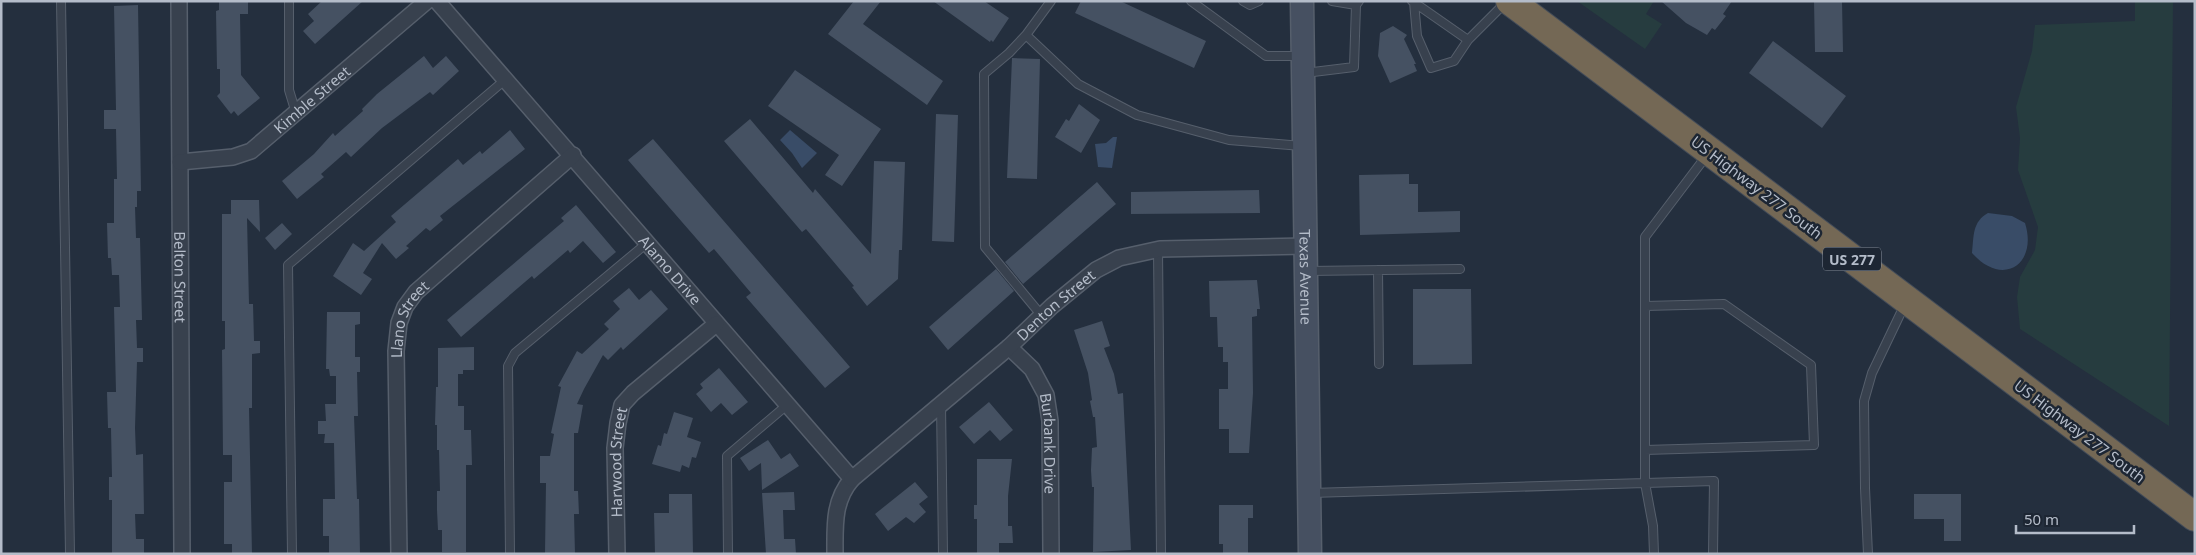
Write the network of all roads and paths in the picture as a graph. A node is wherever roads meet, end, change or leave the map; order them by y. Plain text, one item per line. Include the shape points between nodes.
1 (61, 1) edge
2 (179, 1) edge
3 (288, 1) edge
4 (428, 1) edge
5 (438, 1) edge
6 (1051, 1) edge
7 (1191, 1) edge
8 (1243, 1) edge
9 (1259, 1) edge
10 (1302, 1) edge
11 (1332, 1) edge
12 (1508, 1) edge
13 (1413, 2) edge
14 (1358, 3) edge
15 (1026, 35) junction
16 (1468, 40) junction
17 (1303, 65) junction
18 (506, 79) junction
19 (296, 113) junction
20 (1304, 146) junction
21 (1710, 152) junction
22 (573, 155) junction
23 (180, 162) junction
24 (647, 243) junction
25 (1306, 246) junction
26 (1158, 250) junction
27 (1460, 269) dead end
28 (1378, 270) junction
29 (1306, 271) junction
30 (1907, 300) junction
31 (1645, 306) junction
32 (1042, 316) junction
33 (716, 324) junction
34 (1009, 346) junction
35 (1379, 364) dead end
36 (941, 404) junction
37 (787, 405) junction
38 (1645, 450) junction
39 (852, 479) junction
40 (1646, 483) junction
41 (1309, 493) junction
42 (2195, 517) edge
43 (70, 554) edge
44 (182, 554) edge
45 (292, 554) edge
46 (398, 554) edge
47 (510, 554) edge
48 (617, 554) edge
49 (728, 554) edge
50 (835, 554) edge
51 (943, 554) edge
52 (1051, 554) edge
53 (1161, 554) edge
54 (1310, 554) edge
55 (1654, 554) edge
56 (1713, 554) edge
57 (1868, 554) edge

1 - 43 lane
2 - 23 street, Belton Street
3 - 19 lane via 290,90
4 - 19 street, Kimble Street
5 - 18 street, Alamo Drive
6 - 15 lane
7 - 17 lane via 1266,56
8 - 9 lane via 1250,5
10 - 17 street, Texas Avenue
11 - 14 lane
12 - 16 lane
12 - 21 highway, US Highway 277 South / US 277
13 - 16 lane
13 - 16 lane via 1417,36 1430,68 1454,61
14 - 17 lane via 1354,67
15 - 20 lane via 1078,84 1137,115 1229,140
15 - 32 lane via 984,74 985,247
17 - 20 street, Texas Avenue
18 - 22 street, Alamo Drive
18 - 45 lane via 288,265
19 - 23 street, Kimble Street via 250,151 233,157
20 - 25 street, Texas Avenue
21 - 30 highway, US Highway 277 South / US 277
21 - 31 lane via 1645,237
22 - 24 street, Alamo Drive
22 - 46 street, Llano Street via 439,270 405,307 399,323 396,351
23 - 44 street, Belton Street
24 - 33 street, Alamo Drive
24 - 47 lane via 516,352 508,366
25 - 26 street, Denton Street
25 - 29 street, Texas Avenue
26 - 32 street, Denton Street via 1119,258 1096,270
26 - 53 lane
27 - 28 lane
28 - 29 lane
28 - 35 lane
29 - 41 street, Texas Avenue
30 - 42 highway, US Highway 277 South / US 277
30 - 57 lane via 1872,373 1864,401
31 - 38 lane
31 - 38 lane via 1724,304 1811,365 1814,445
32 - 34 street, Denton Street
33 - 37 street, Alamo Drive
33 - 48 street, Harwood Street via 633,392 622,405 615,448
34 - 36 street, Denton Street
34 - 52 street, Burbank Drive via 1032,369 1046,395 1050,421
36 - 39 street, Denton Street
36 - 51 lane
37 - 39 street, Alamo Drive
37 - 49 lane via 727,456
38 - 40 lane
39 - 50 street via 843,489 835,512
40 - 41 lane
40 - 55 lane
40 - 56 lane via 1714,481
41 - 54 street, Texas Avenue

